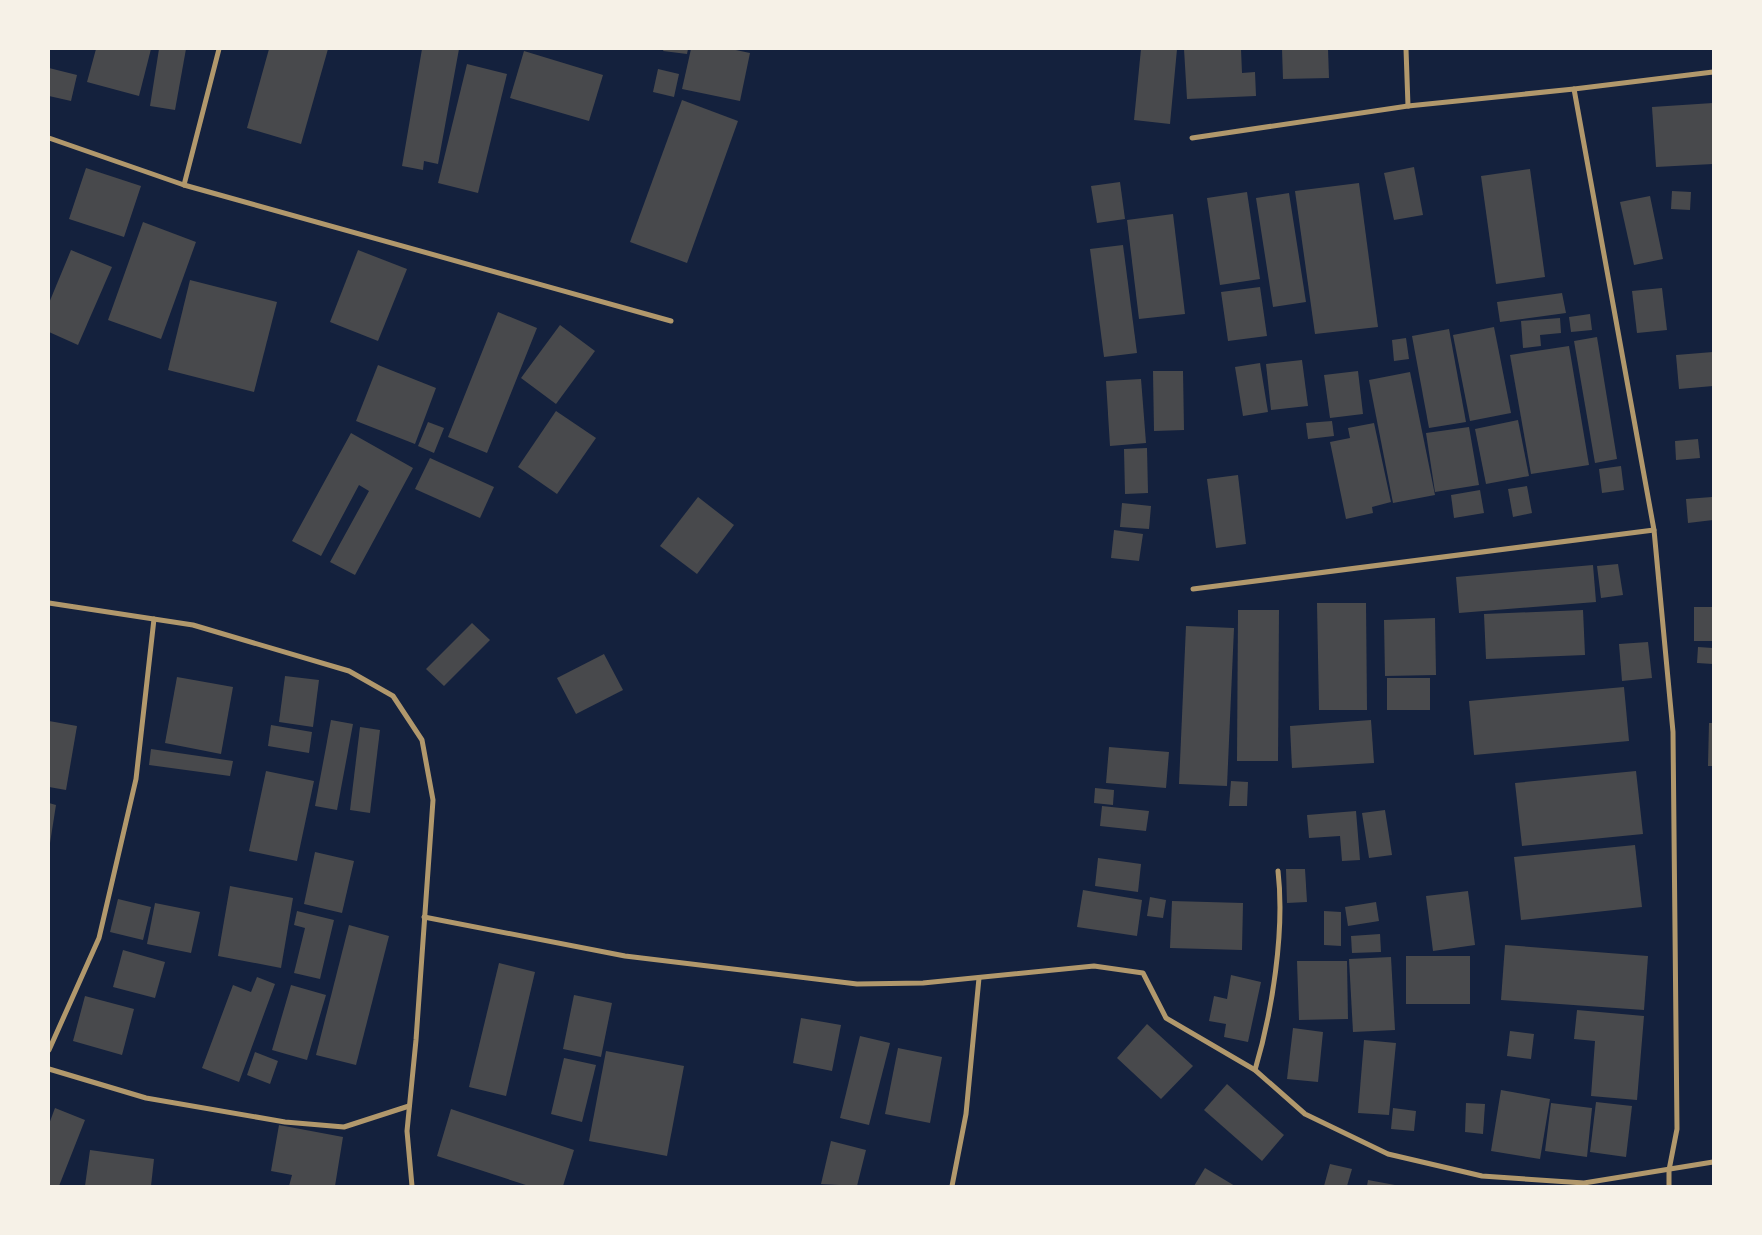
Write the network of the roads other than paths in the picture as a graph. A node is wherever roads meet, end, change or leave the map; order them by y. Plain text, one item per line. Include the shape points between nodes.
1 (219, 49) edge
2 (1406, 49) edge
3 (1713, 72) edge
4 (1574, 89) junction
5 (1408, 106) junction
6 (49, 138) edge
7 (1192, 138) dead end
8 (184, 185) junction
9 (671, 321) dead end
10 (1654, 530) junction
11 (1193, 589) dead end
12 (49, 603) edge
13 (154, 619) junction
14 (1278, 871) dead end
15 (424, 917) junction
16 (979, 978) junction
17 (49, 1050) edge
18 (49, 1069) edge
19 (1254, 1070) junction
20 (409, 1106) junction
21 (1713, 1162) edge
22 (1669, 1170) junction
23 (412, 1186) edge
24 (952, 1186) edge
25 (1669, 1186) edge

1 - 8 street
2 - 5 street
3 - 4 street
4 - 5 street
4 - 10 street
5 - 7 street
6 - 8 street
8 - 9 street
10 - 11 street
10 - 22 street via 1673,732 1677,1129
12 - 13 street
13 - 15 street via 193,625 349,671 393,696 422,740 433,800
13 - 17 street via 136,779 99,938
14 - 19 street via 1282,903 1267,1030
15 - 16 street via 624,956 857,984 924,984
15 - 20 street
16 - 19 street via 1094,966 1143,973 1166,1018
16 - 24 street via 966,1114
18 - 20 street via 146,1098 285,1122 344,1127
19 - 22 street via 1305,1114 1388,1154 1482,1176 1584,1183
20 - 23 street via 407,1131
21 - 22 street
22 - 25 street

